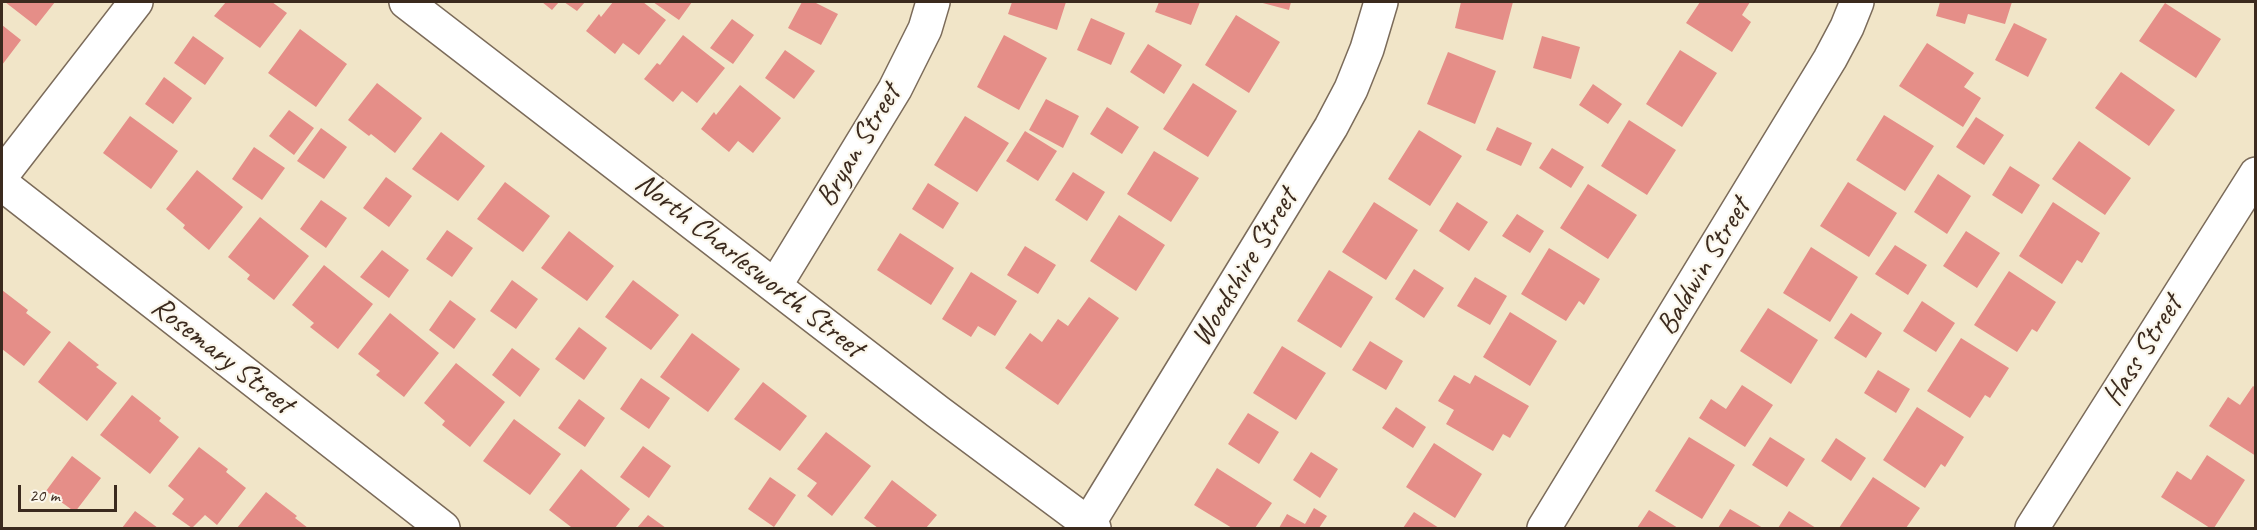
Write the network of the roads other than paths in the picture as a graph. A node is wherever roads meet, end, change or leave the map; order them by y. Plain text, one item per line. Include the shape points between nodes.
1 (136, 2) edge
2 (406, 2) edge
3 (933, 2) edge
4 (1381, 2) edge
5 (1857, 2) edge
6 (2256, 174) edge
7 (2, 175) edge
8 (2, 184) edge
9 (775, 286) junction
10 (1090, 526) edge
11 (443, 528) edge
12 (1544, 528) edge
13 (2032, 528) edge

1 - 7 street
2 - 9 street, North Charlesworth Street
3 - 9 street, Bryan Street via 925,28 895,89
4 - 10 street, Woodshire Street via 1367,49 1331,127
5 - 12 street, Baldwin Street via 1830,59
6 - 13 street, Hass Street
8 - 11 street, Rosemary Street
9 - 10 street, North Charlesworth Street

